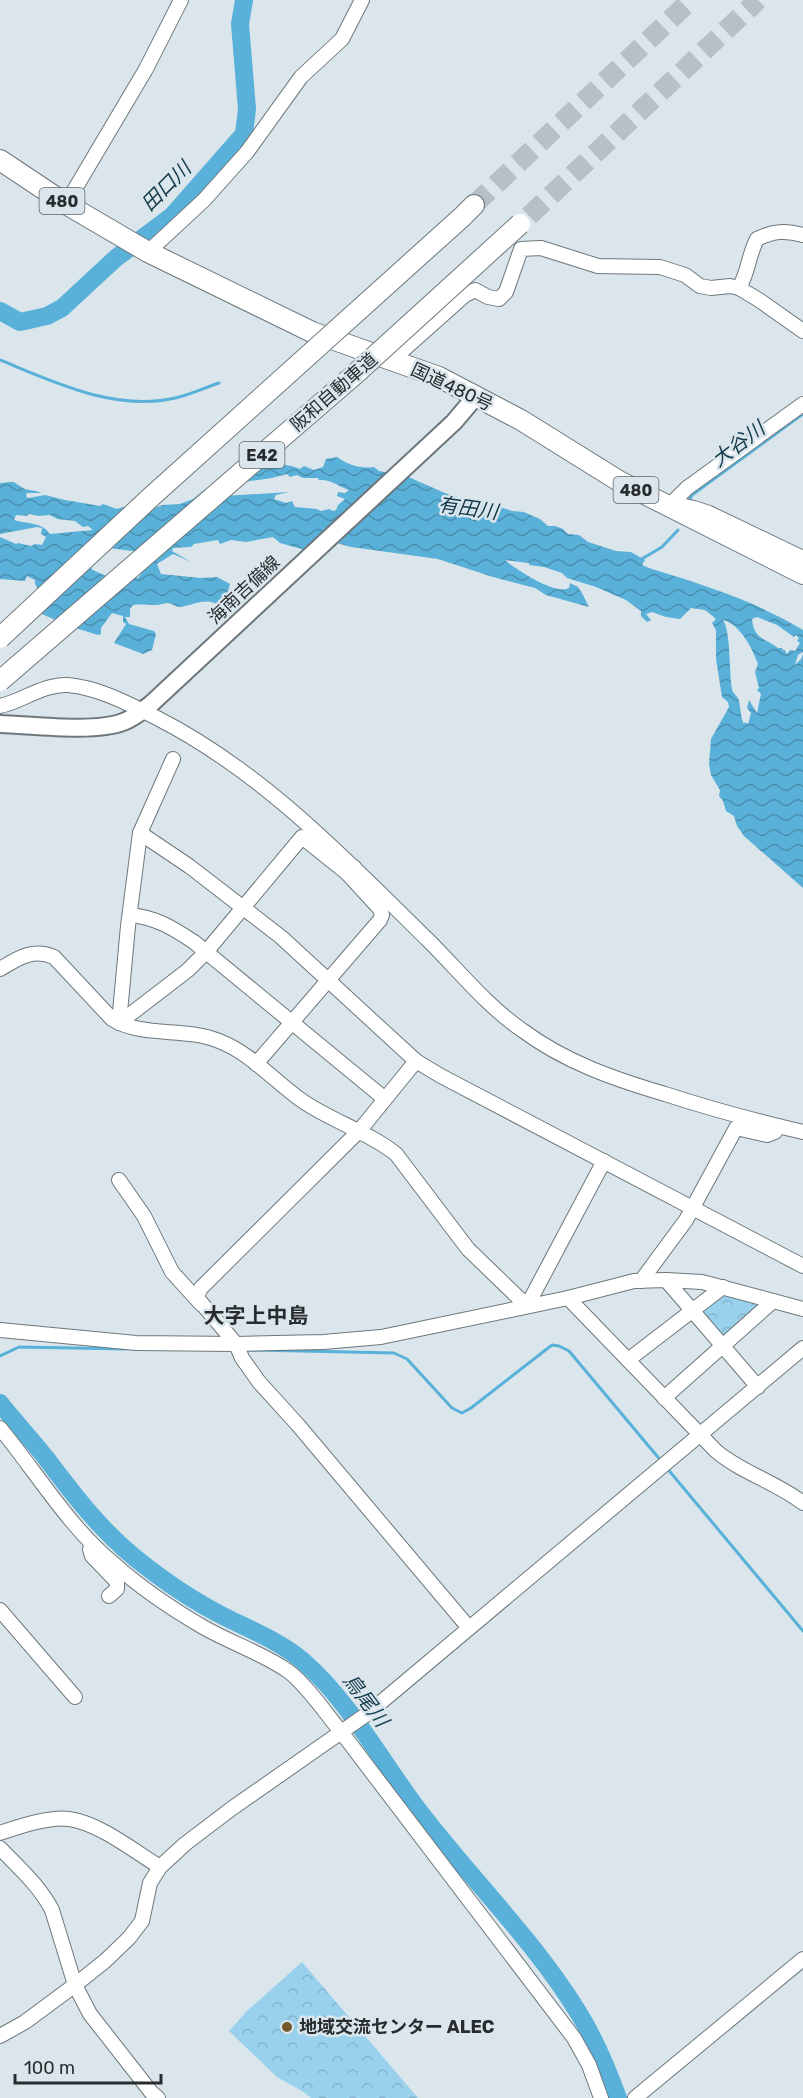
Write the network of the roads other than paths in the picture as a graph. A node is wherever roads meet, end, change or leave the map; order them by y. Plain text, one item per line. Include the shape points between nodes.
1 (182, 0) edge
2 (362, 0) edge
3 (0, 160) edge
4 (66, 204) junction
5 (468, 211) tunnel mouth
6 (525, 220) tunnel mouth
7 (803, 235) edge
8 (146, 250) junction
9 (739, 288) junction
10 (803, 331) edge
11 (392, 360) junction
12 (476, 396) junction
13 (803, 404) edge
14 (669, 505) junction
15 (803, 558) edge
16 (803, 574) edge
17 (0, 638) edge
18 (0, 681) edge
19 (0, 706) edge
20 (146, 707) junction
21 (0, 724) edge
22 (173, 759) dead end
23 (140, 832) junction
24 (350, 870) junction
25 (243, 908) junction
26 (130, 915) junction
27 (206, 952) junction
28 (0, 969) edge
29 (328, 980) junction
30 (292, 1022) junction
31 (119, 1023) junction
32 (416, 1061) junction
33 (255, 1064) junction
34 (385, 1099) junction
35 (778, 1126) junction
36 (360, 1130) junction
37 (803, 1132) edge
38 (604, 1161) junction
39 (118, 1180) dead end
40 (692, 1209) junction
41 (803, 1266) edge
42 (666, 1280) junction
43 (641, 1281) junction
44 (723, 1287) junction
45 (568, 1298) junction
46 (773, 1301) junction
47 (201, 1304) junction
48 (527, 1306) junction
49 (803, 1309) edge
50 (692, 1311) junction
51 (0, 1330) edge
52 (236, 1344) junction
53 (722, 1347) junction
54 (803, 1348) edge
55 (628, 1360) junction
56 (758, 1388) junction
57 (664, 1398) junction
58 (0, 1428) edge
59 (700, 1436) junction
60 (803, 1503) edge
61 (92, 1543) junction
62 (110, 1596) dead end
63 (0, 1610) edge
64 (469, 1628) junction
65 (75, 1697) dead end
66 (344, 1731) junction
67 (0, 1833) edge
68 (0, 1848) edge
69 (160, 1867) junction
70 (803, 1959) edge
71 (75, 1985) junction
72 (0, 2036) edge
73 (632, 2080) dead end
74 (151, 2096) edge
75 (639, 2096) edge
76 (601, 2098) edge

1 - 4 street
2 - 8 street via 342,39 301,77 247,152 204,200
3 - 4 highway, 国道480号 / 480
4 - 8 highway, 国道480号 / 480
5 - 17 highway, E42, bridge
6 - 18 highway, 阪和自動車道 / E42, bridge via 353,376
7 - 9 street via 779,231 757,239
8 - 11 highway, 国道480号 / 480 via 312,332
9 - 10 street
9 - 11 street via 700,286 685,275 660,267 598,266 541,248 521,249 506,292 499,299 475,290 465,295
11 - 12 highway, 国道480号 / 480
12 - 14 highway, 国道480号 / 480 via 619,481
12 - 20 main road, 海南吉備線 via 454,422
13 - 14 street
14 - 15 street via 694,507
14 - 16 highway, 国道480号 / 480
19 - 20 street via 50,687 68,685
20 - 21 main road, 海南吉備線 via 125,722 96,728
20 - 24 street via 250,775 299,817
22 - 23 street
23 - 25 street
23 - 26 street
24 - 25 street via 302,837
24 - 29 street via 382,915
24 - 35 street via 492,1005 551,1050 647,1089
25 - 27 street
25 - 29 street
26 - 27 street via 170,926
26 - 31 street
27 - 30 street
27 - 31 street
28 - 31 street via 33,953 54,957
29 - 30 street
29 - 32 street
30 - 33 street
30 - 34 street
31 - 33 street via 217,1040
32 - 34 street
32 - 38 street
33 - 36 street via 304,1102
34 - 36 street
35 - 37 street
35 - 40 street via 767,1135 736,1128
36 - 47 street via 201,1288
36 - 48 street via 396,1154 468,1249
38 - 40 street
38 - 48 street
39 - 47 street via 139,1209 172,1272
40 - 41 street
40 - 43 street
42 - 43 street
42 - 44 street
42 - 50 street
43 - 45 street
44 - 46 street
44 - 50 street
45 - 48 street
45 - 55 street
46 - 49 street
46 - 53 street
47 - 52 street
48 - 52 street via 381,1337
50 - 53 street
50 - 55 street
51 - 52 street via 136,1343
52 - 64 street via 259,1382
53 - 56 street
53 - 57 street
54 - 56 street
55 - 57 street
56 - 59 street
57 - 59 street
58 - 61 street
59 - 60 street via 735,1466
59 - 64 street
61 - 62 street via 92,1556 117,1582 117,1589
61 - 66 street via 152,1594 204,1627 290,1672
63 - 65 street
64 - 66 street
66 - 69 street via 213,1822
66 - 76 street via 574,2038
67 - 69 street via 69,1818 95,1828
68 - 71 street via 47,1899
69 - 71 street via 150,1882 142,1921 105,1961
70 - 75 street
71 - 72 street
71 - 74 street via 90,2014
73 - 75 street

